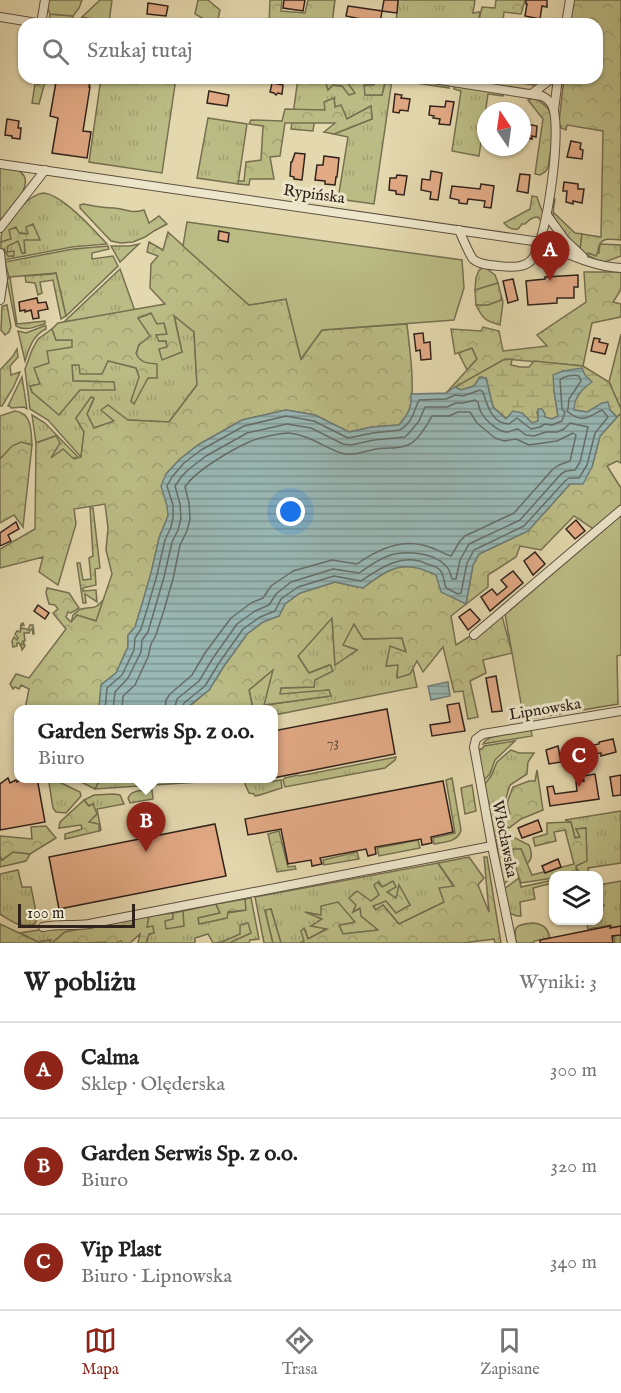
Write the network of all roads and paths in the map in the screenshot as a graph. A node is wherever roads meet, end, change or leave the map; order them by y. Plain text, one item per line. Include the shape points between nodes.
1 (45, 0) edge
2 (570, 0) edge
3 (0, 17) edge
4 (43, 18) edge
5 (567, 18) edge
6 (18, 20) edge
7 (469, 84) edge
8 (544, 84) edge
9 (557, 84) edge
10 (533, 93) junction
11 (554, 111) junction
12 (0, 164) edge
13 (45, 170) junction
14 (547, 215) junction
15 (0, 228) edge
16 (459, 230) junction
17 (540, 242) junction
18 (0, 253) edge
19 (589, 261) junction
20 (621, 268) edge
21 (2, 278) edge
22 (0, 300) edge
23 (621, 510) edge
24 (474, 635) dead end
25 (621, 711) edge
26 (476, 740) joint
27 (492, 846) junction
28 (43, 927) dead end
29 (512, 943) edge

1 - 4 street
2 - 5 street
3 - 6 street
7 - 10 street
8 - 10 street
9 - 11 street
10 - 11 street via 546,99
11 - 14 street via 556,138
12 - 13 street, Rypińska
13 - 15 street
13 - 16 street, Rypińska
14 - 17 street
14 - 19 street via 565,240
16 - 17 street, Rypińska
16 - 17 street via 474,259 492,265 523,266 533,260
17 - 19 street, Rypińska
18 - 21 street
19 - 20 street, Rypińska
21 - 22 street
23 - 24 street
25 - 26 street, Lipnowska via 483,734
26 - 27 street, Włocławska via 474,747
27 - 28 street via 89,924
27 - 29 street, Włocławska

